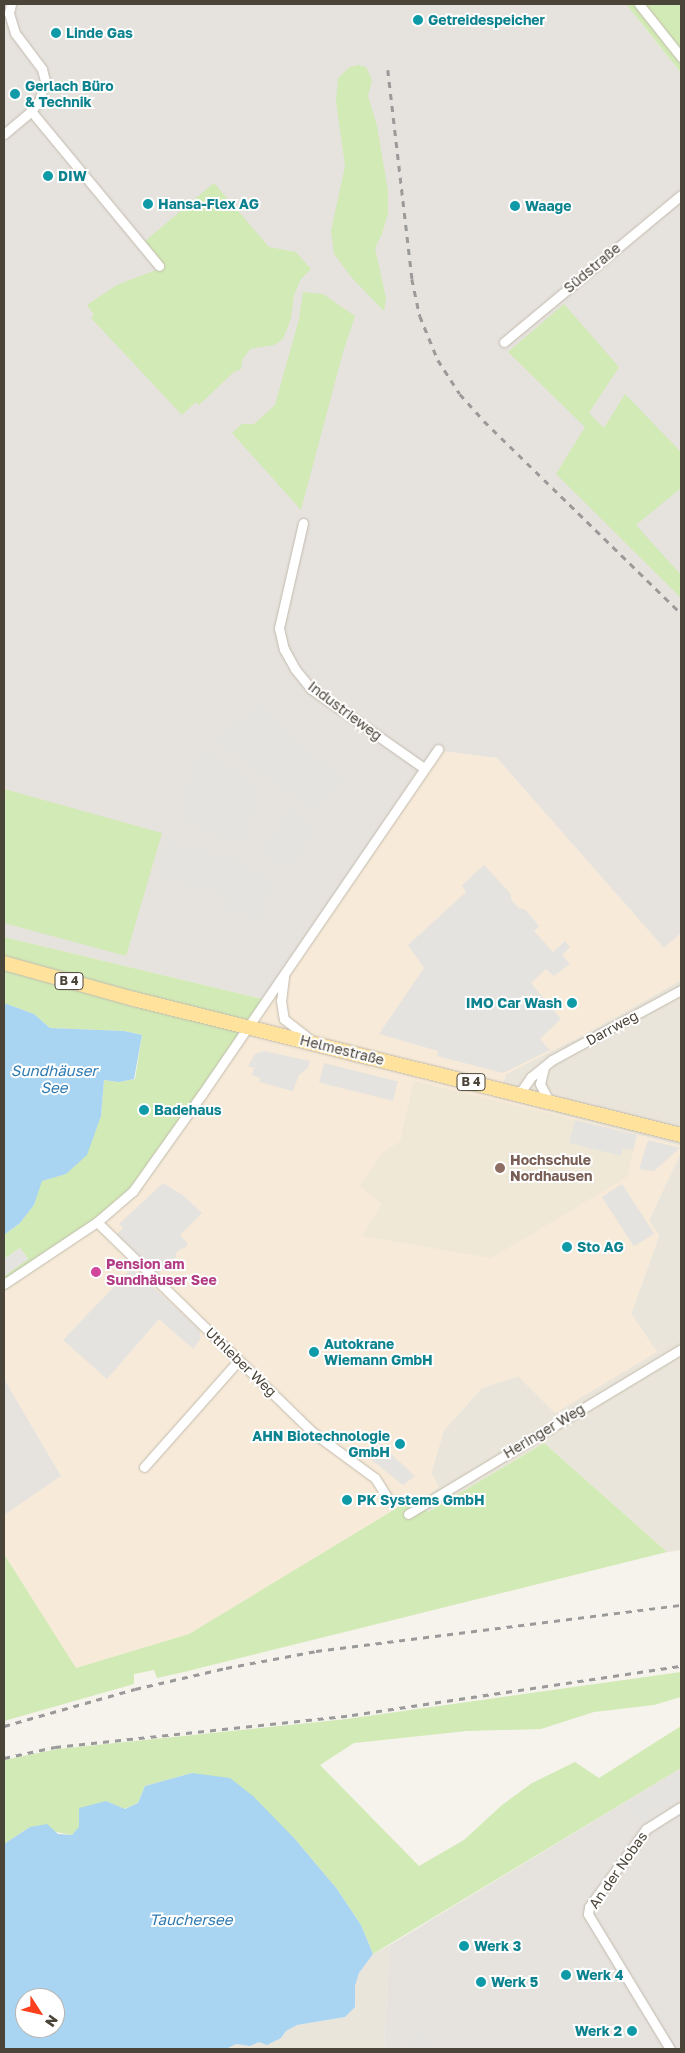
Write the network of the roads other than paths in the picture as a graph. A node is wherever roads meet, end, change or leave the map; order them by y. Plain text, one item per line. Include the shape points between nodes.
1 (11, 4) edge
2 (639, 4) edge
3 (681, 57) edge
4 (31, 111) junction
5 (4, 134) edge
6 (681, 195) edge
7 (159, 266) dead end
8 (504, 342) dead end
9 (303, 523) dead end
10 (438, 749) dead end
11 (424, 768) junction
12 (4, 963) edge
13 (284, 974) junction
14 (681, 990) edge
15 (248, 1027) junction
16 (315, 1043) junction
17 (544, 1066) junction
18 (519, 1094) junction
19 (549, 1101) junction
20 (681, 1135) edge
21 (97, 1222) junction
22 (4, 1284) edge
23 (681, 1349) edge
24 (239, 1360) junction
25 (144, 1467) dead end
26 (388, 1499) dead end
27 (408, 1514) dead end
28 (681, 1807) edge
29 (670, 2049) edge

1 - 4 street via 9,13 15,33 42,69 45,81 39,101
2 - 3 street
4 - 5 street
4 - 7 street
6 - 8 street, Südstraße
9 - 11 street, Industrieweg via 279,628 284,649 311,689
10 - 11 street
11 - 13 street
12 - 15 main road, Helmestraße / B 4
13 - 15 street
13 - 16 street via 280,1001 284,1019
14 - 17 street, Darrweg
15 - 16 main road, Helmestraße / B 4
15 - 21 street via 133,1191
16 - 18 main road, Helmestraße / B 4
17 - 18 street, Darrweg
17 - 19 street via 540,1084
18 - 19 main road, Helmestraße / B 4
19 - 20 main road, Helmestraße / B 4
21 - 22 street
21 - 24 street, Uthleber Weg
23 - 27 street, Heringer Weg
24 - 25 street
24 - 26 street, Uthleber Weg via 311,1431 375,1478
28 - 29 street, An der Nobas via 646,1829 589,1907 588,1914

